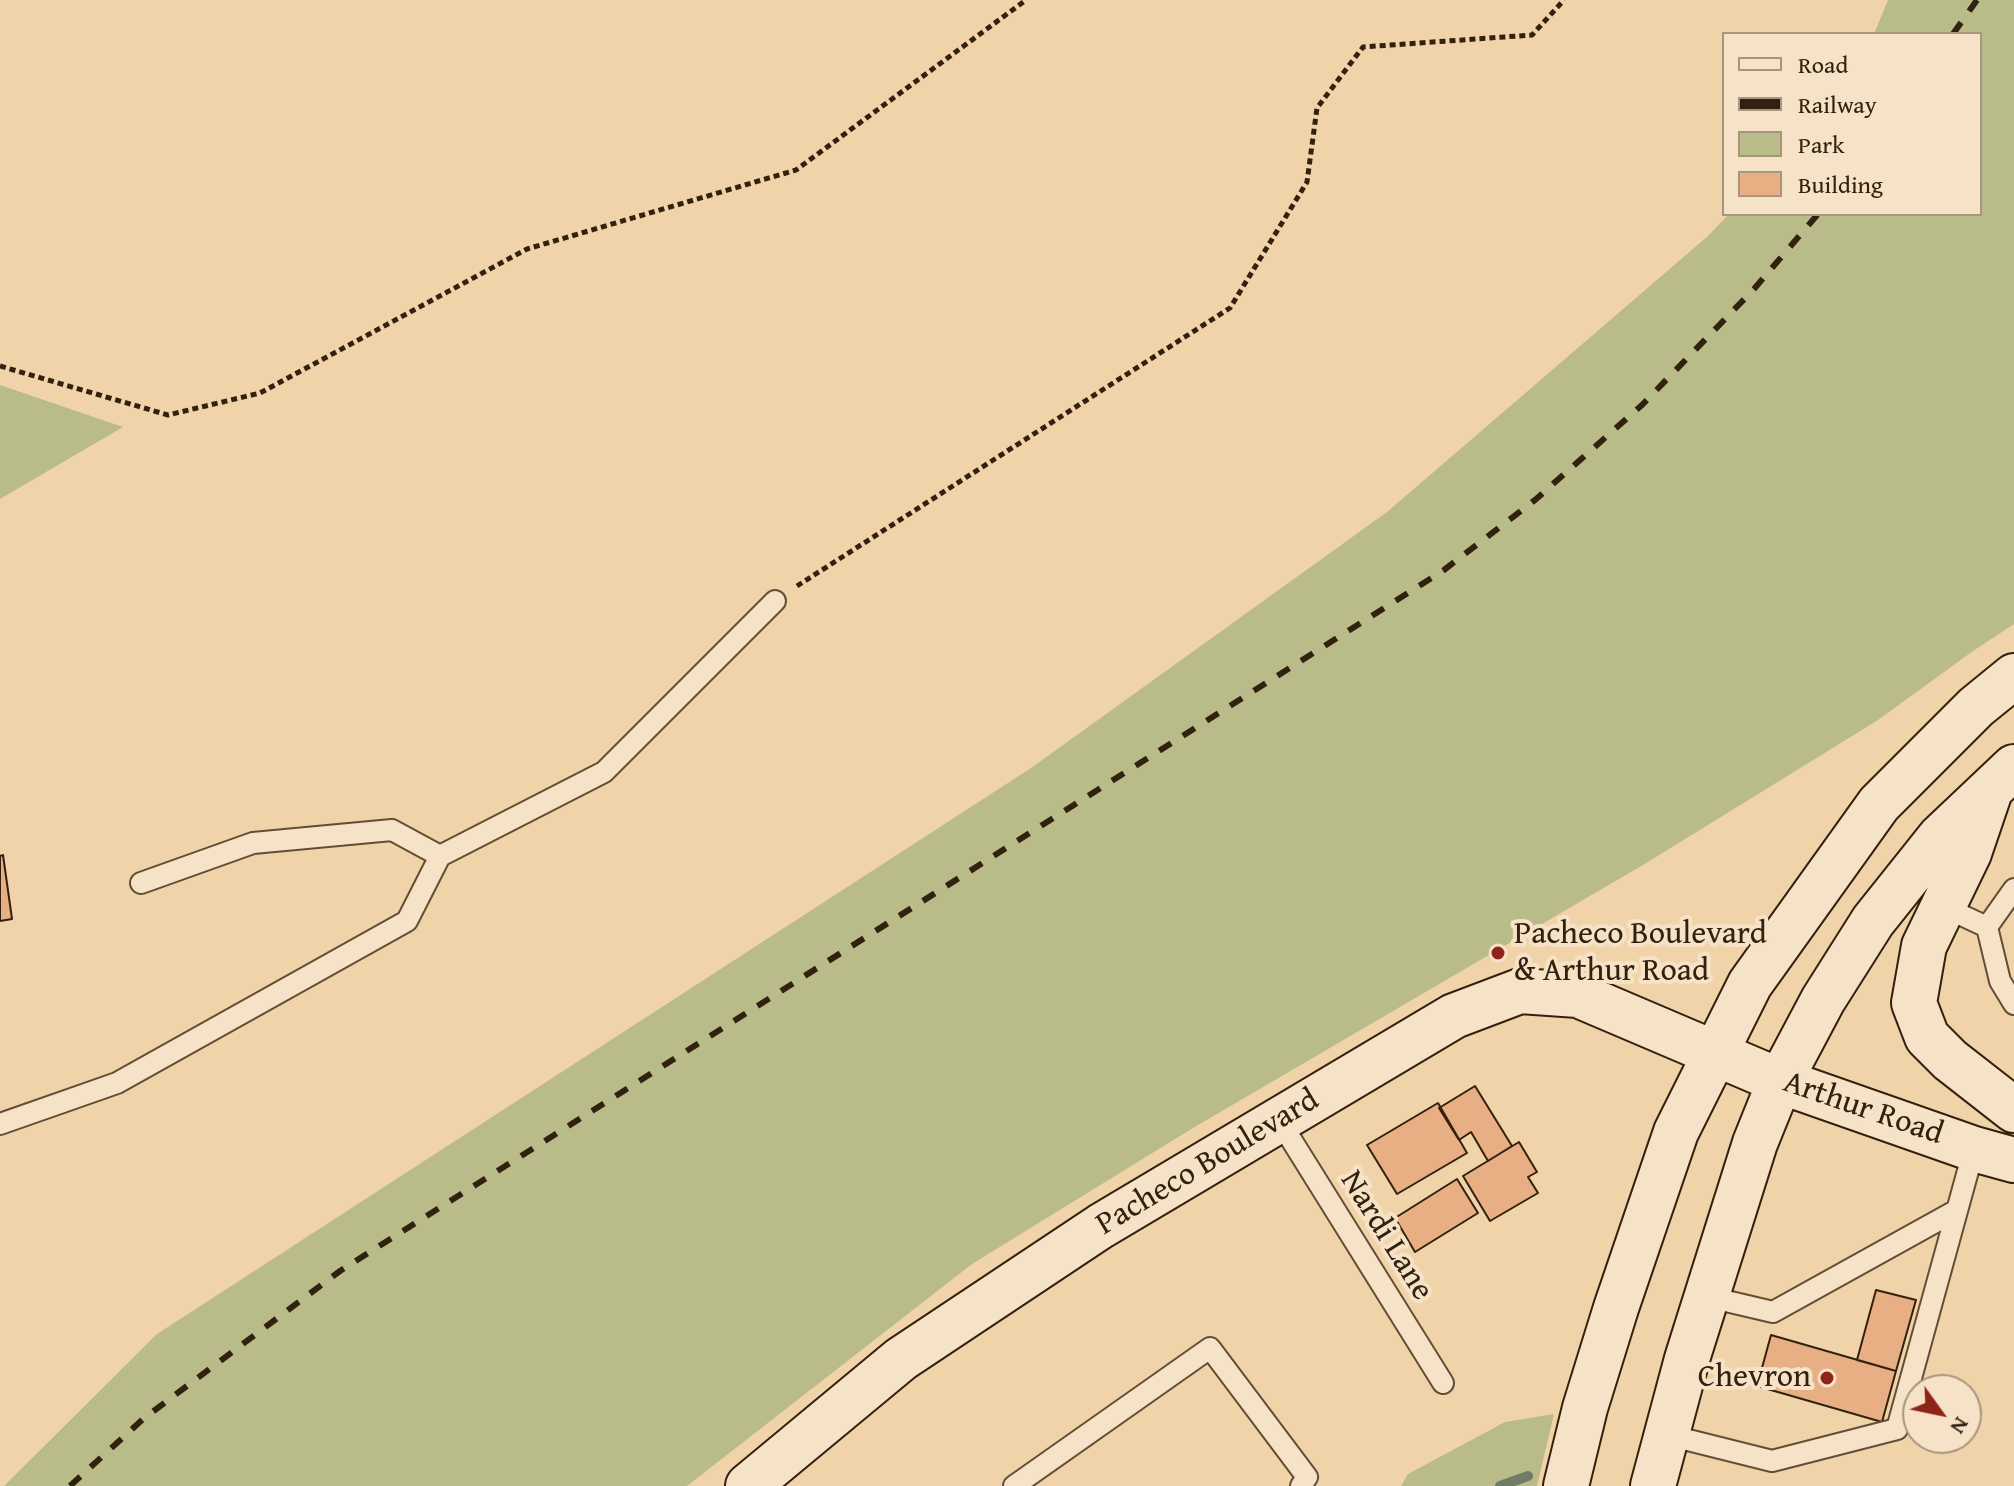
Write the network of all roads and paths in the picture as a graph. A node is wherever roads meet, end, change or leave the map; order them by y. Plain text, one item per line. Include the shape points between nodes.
1 (1026, 0) edge
2 (1564, 0) edge
3 (0, 366) edge
4 (775, 601) joint
5 (2014, 676) edge
6 (2002, 779) edge
7 (440, 856) junction
8 (141, 883) dead end
9 (2014, 889) edge
10 (1942, 906) junction
11 (1987, 927) junction
12 (2014, 1004) edge
13 (1714, 1052) junction
14 (1780, 1081) junction
15 (2011, 1100) edge
16 (1279, 1120) junction
17 (0, 1124) edge
18 (1994, 1154) edge
19 (1957, 1210) junction
20 (1709, 1297) junction
21 (1443, 1383) dead end
22 (1668, 1435) junction
23 (748, 1486) edge
24 (1014, 1486) edge
25 (1301, 1486) edge
26 (1566, 1486) edge
27 (1653, 1486) edge

1 - 3 path via 796,170 527,249 260,393 168,415
2 - 4 path via 1532,35 1363,47 1317,108 1307,182 1230,308
4 - 7 lane via 604,772
5 - 13 main road via 1879,804 1750,984
6 - 10 main road
6 - 14 main road via 1940,837 1873,921
7 - 8 lane via 392,830 330,835 253,843
7 - 17 lane via 407,921 117,1083
9 - 11 lane
10 - 11 lane
10 - 15 main road via 1924,946 1914,1003 1927,1037 1950,1060
11 - 12 lane via 2000,981
13 - 14 main road, Arthur Road
13 - 16 main road, Pacheco Boulevard via 1578,995 1520,991 1454,1016
13 - 26 main road via 1676,1132 1621,1293
14 - 18 main road, Arthur Road
14 - 20 main road via 1755,1143
16 - 21 lane, Nardi Lane
16 - 23 main road, Pacheco Boulevard via 1101,1226 901,1359
18 - 19 lane
19 - 20 lane via 1773,1312
19 - 22 lane via 1897,1429 1772,1461
20 - 22 main road
22 - 27 main road
24 - 25 lane via 1210,1348 1307,1477

